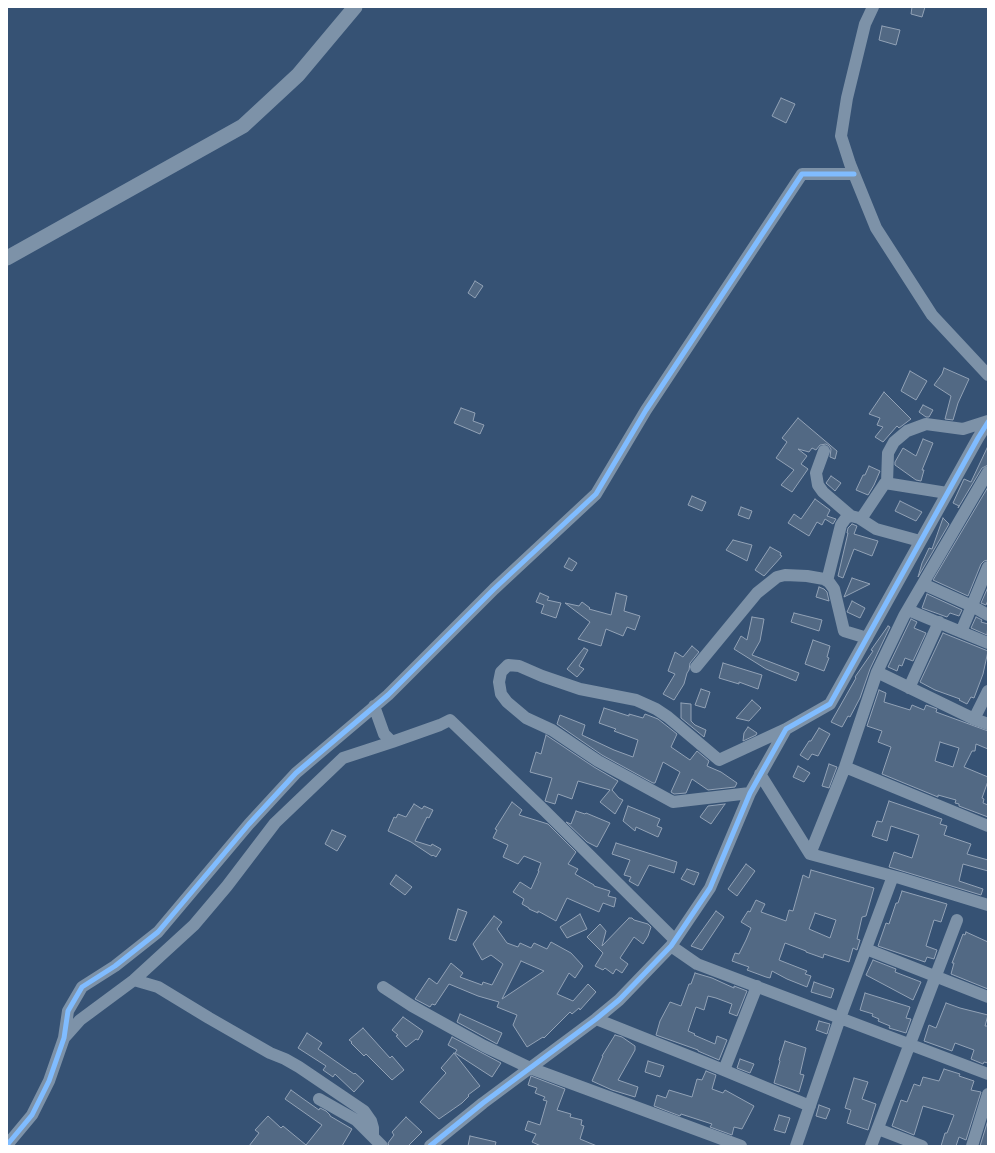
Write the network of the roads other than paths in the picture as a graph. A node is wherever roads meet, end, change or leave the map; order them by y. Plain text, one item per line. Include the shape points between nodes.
1 (355, 7) edge
2 (873, 7) edge
3 (854, 174) junction
4 (7, 258) edge
5 (988, 375) edge
6 (988, 422) edge
7 (824, 451) dead end
8 (988, 472) edge
9 (887, 483) junction
10 (948, 493) junction
11 (856, 518) junction
12 (920, 541) junction
13 (988, 567) edge
14 (827, 581) junction
15 (923, 584) junction
16 (972, 606) junction
17 (908, 610) junction
18 (988, 615) edge
19 (938, 622) junction
20 (961, 632) junction
21 (866, 638) junction
22 (988, 643) edge
23 (696, 667) dead end
24 (877, 672) junction
25 (909, 688) junction
26 (988, 691) edge
27 (374, 706) junction
28 (974, 720) junction
29 (988, 724) edge
30 (786, 729) junction
31 (392, 742) junction
32 (845, 767) junction
33 (760, 774) junction
34 (750, 793) junction
35 (988, 825) edge
36 (810, 854) junction
37 (893, 876) junction
38 (988, 905) edge
39 (958, 920) dead end
40 (673, 943) junction
41 (866, 949) junction
42 (935, 977) junction
43 (134, 980) junction
44 (757, 986) junction
45 (383, 987) dead end
46 (988, 997) edge
47 (840, 1018) junction
48 (596, 1019) junction
49 (64, 1038) junction
50 (910, 1044) junction
51 (530, 1068) junction
52 (724, 1070) junction
53 (988, 1074) edge
54 (988, 1094) edge
55 (319, 1099) dead end
56 (810, 1106) junction
57 (878, 1129) junction
58 (373, 1135) junction
59 (7, 1145) edge
60 (382, 1146) edge
61 (430, 1146) edge
62 (741, 1146) edge
63 (796, 1146) edge
64 (871, 1146) edge
65 (922, 1146) edge
66 (972, 1146) edge

1 - 4 street via 298,75 243,126
2 - 3 street via 864,24 841,136
3 - 5 street via 876,228 932,315
3 - 27 street via 802,174 646,410 596,494 494,589 394,690
6 - 9 street via 963,428 926,424 907,431 894,442 888,453
6 - 10 street
7 - 11 street via 816,473 818,485 823,492
8 - 15 street
9 - 10 street
9 - 11 street
10 - 12 street
11 - 12 street via 876,529
11 - 14 street via 846,518 841,524
12 - 21 street
13 - 16 street
14 - 21 street via 834,589 844,631
14 - 23 street via 807,576 777,577 757,593
15 - 16 street
15 - 17 street
16 - 18 street
16 - 20 street
17 - 19 street
17 - 24 street
19 - 20 street
19 - 25 street
20 - 22 street
21 - 30 street via 830,704
24 - 25 street
24 - 32 street
25 - 28 street
26 - 28 street
27 - 31 street via 384,734
27 - 49 street via 296,773 248,824 158,932 116,966 82,987 68,1011
28 - 29 street
30 - 33 street
30 - 34 street via 718,760 656,709 636,700 580,689 519,666 508,665 501,672 501,694 526,718 552,730 598,761 673,802
31 - 40 street via 450,720 545,811
31 - 43 street via 343,758 275,823 194,925
32 - 35 street
32 - 36 street
33 - 34 street
33 - 36 street
34 - 40 street via 710,888
36 - 37 street
37 - 38 street
37 - 41 street
39 - 42 street
40 - 44 street via 696,964
40 - 48 street via 619,1000
41 - 42 street
41 - 47 street
42 - 46 street
42 - 50 street
43 - 49 street via 80,1020
43 - 58 street via 158,987 222,1026 299,1067 364,1111 371,1121
44 - 47 street
44 - 52 street
45 - 51 street via 484,1046
47 - 50 street
47 - 56 street
48 - 51 street
48 - 52 street
49 - 59 street via 49,1081 32,1115
50 - 53 street
50 - 57 street
51 - 61 street
51 - 62 street
52 - 56 street
54 - 66 street
55 - 58 street via 356,1120
56 - 63 street
57 - 64 street
57 - 65 street
58 - 60 street

